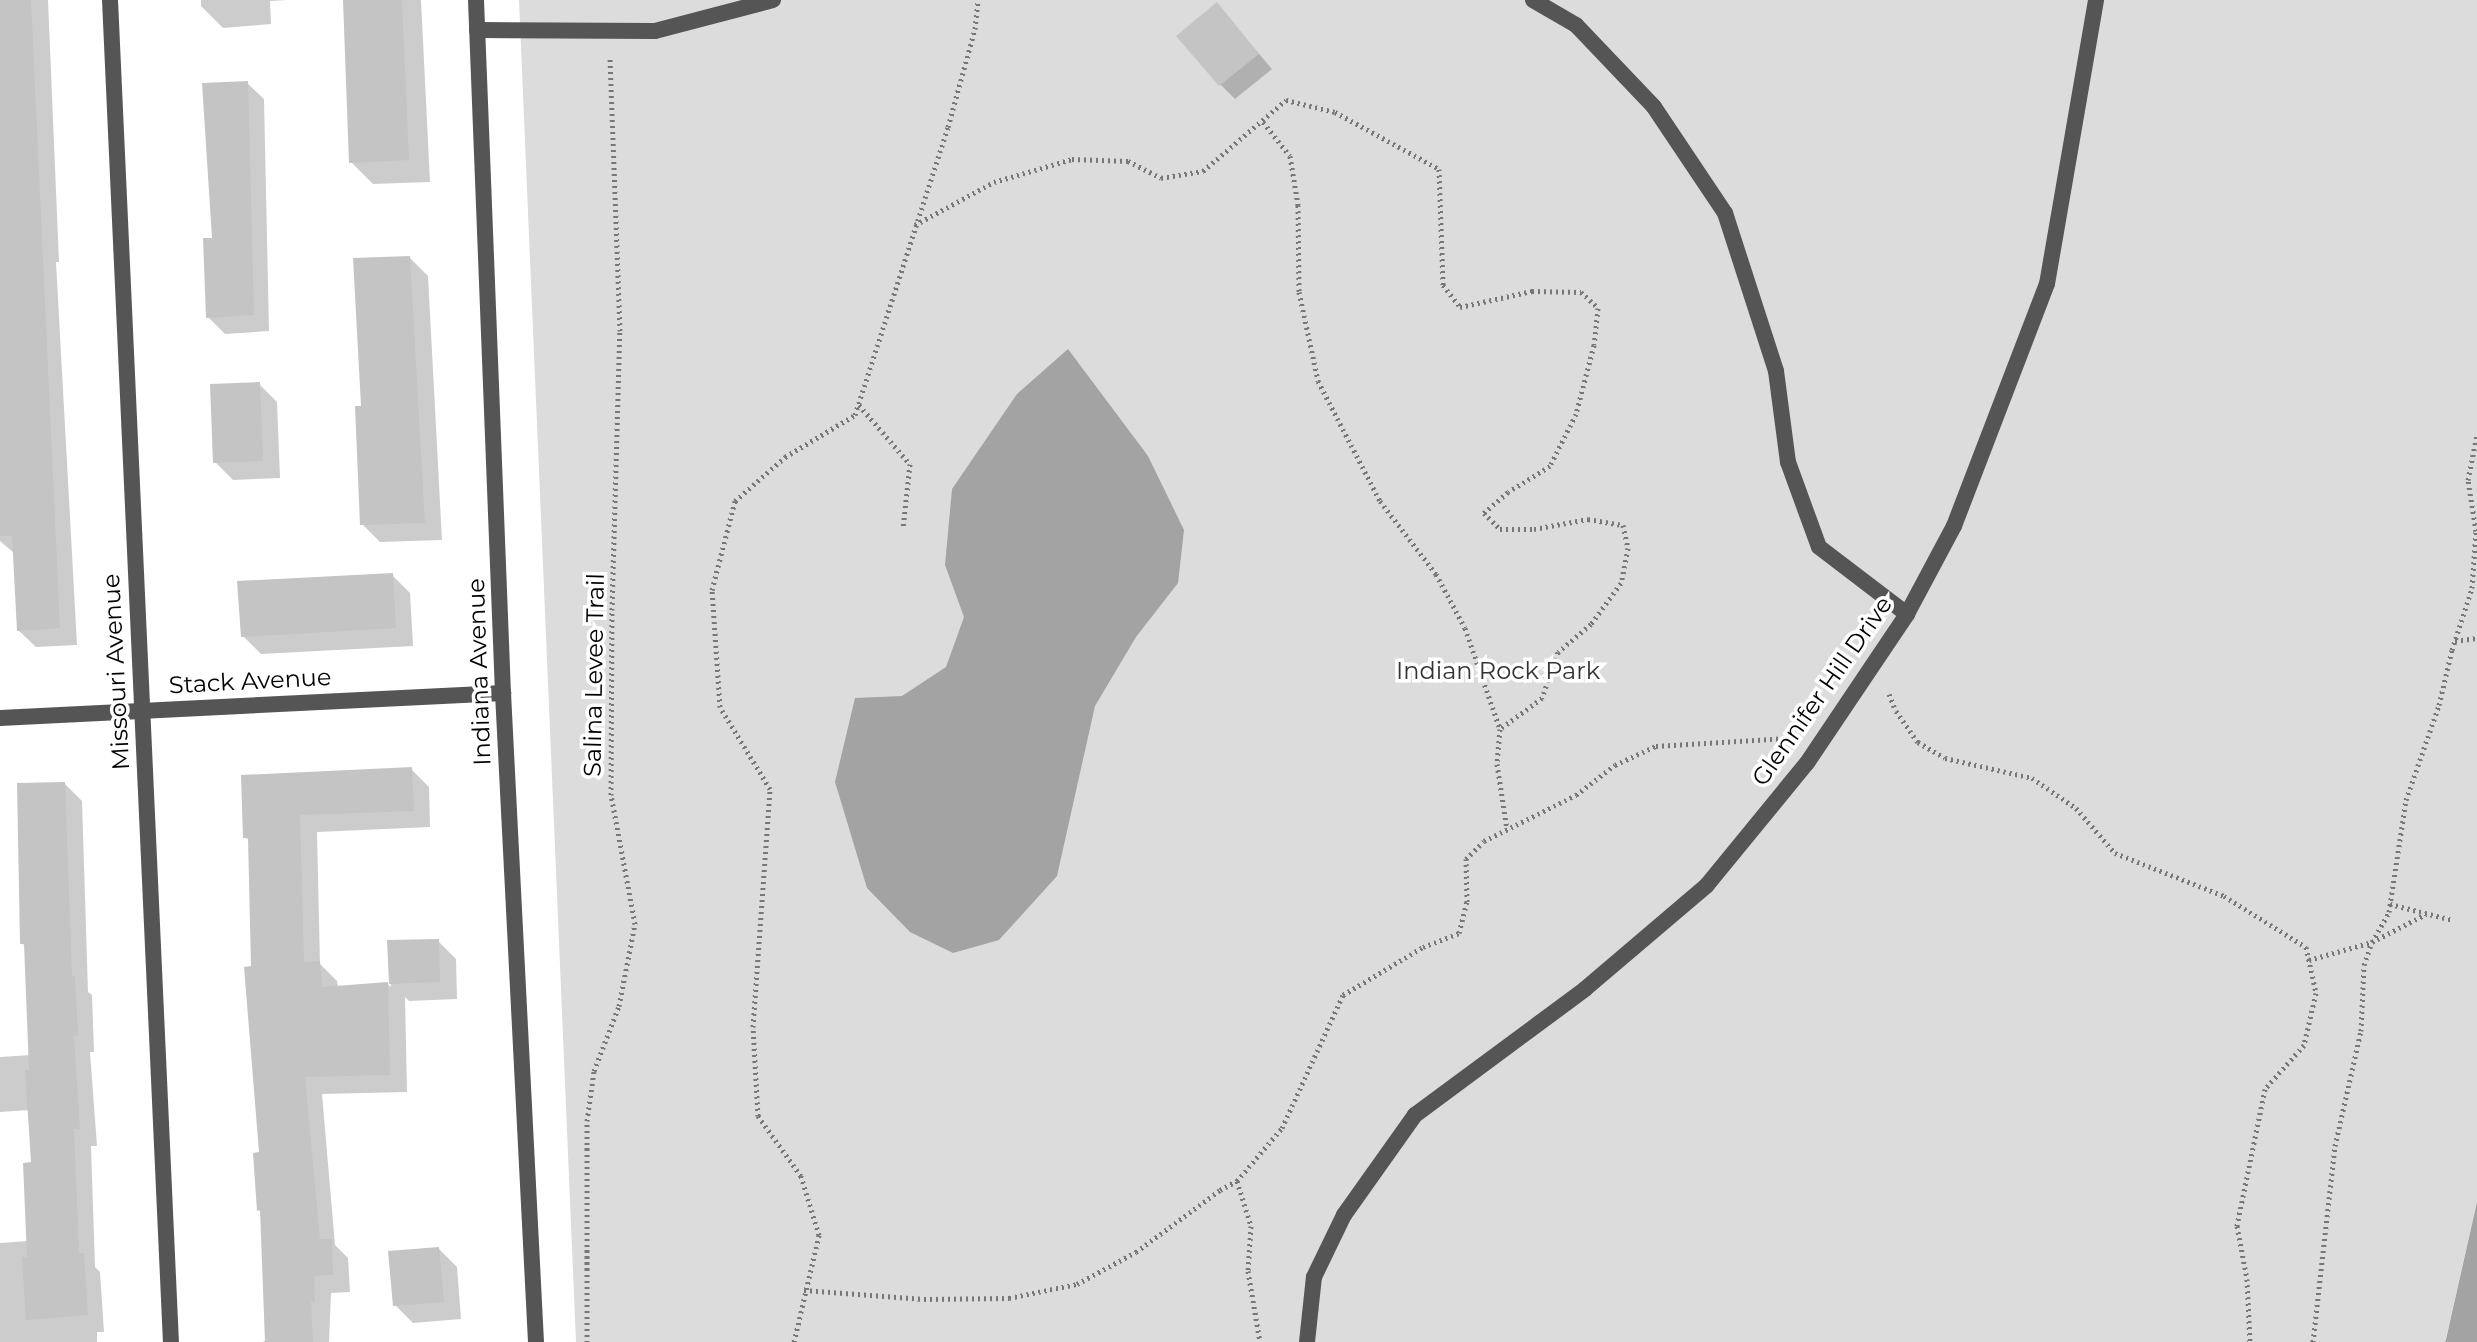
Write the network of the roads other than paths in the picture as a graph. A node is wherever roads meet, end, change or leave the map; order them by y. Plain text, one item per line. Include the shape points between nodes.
1 (110, 0) edge
2 (476, 0) edge
3 (773, 0) edge
4 (1533, 0) edge
5 (2096, 0) edge
6 (477, 30) junction
7 (1907, 614) junction
8 (503, 693) junction
9 (142, 711) junction
10 (0, 718) edge
11 (171, 1342) edge
12 (536, 1342) edge
13 (1307, 1342) edge

1 - 9 street, Missouri Avenue
2 - 6 street, Indiana Avenue
3 - 6 street via 655,31
4 - 7 street via 1576,25 1654,107 1725,213 1776,371 1788,462 1819,547
5 - 7 street, Glennifer Hill Drive via 2047,284 1954,526
6 - 8 street, Indiana Avenue
7 - 13 street, Glennifer Hill Drive via 1826,735 1707,885 1585,989 1415,1115 1344,1215 1314,1277
8 - 9 street, Stack Avenue
8 - 12 street, Indiana Avenue
9 - 10 street, Stack Avenue
9 - 11 street, Missouri Avenue

